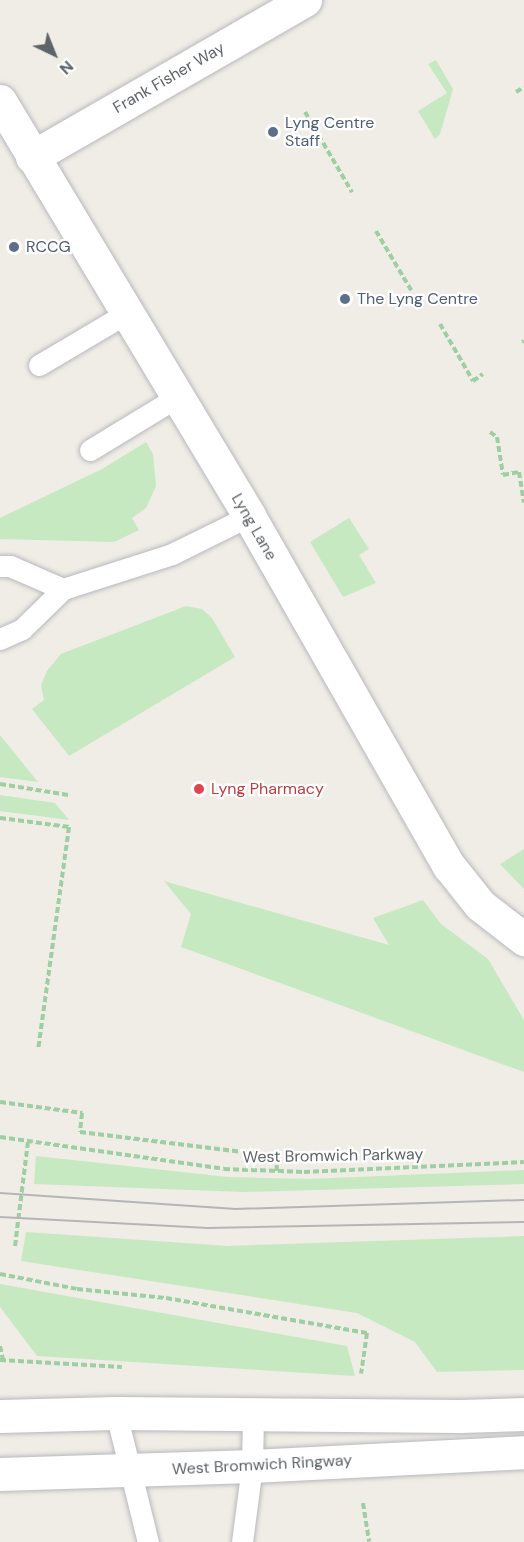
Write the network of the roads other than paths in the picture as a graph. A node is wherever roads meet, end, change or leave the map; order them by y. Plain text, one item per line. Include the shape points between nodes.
1 (305, 0) edge
2 (0, 101) edge
3 (33, 157) junction
4 (127, 313) junction
5 (39, 365) dead end
6 (177, 397) junction
7 (90, 450) dead end
8 (249, 516) junction
9 (0, 566) edge
10 (63, 589) junction
11 (0, 639) edge
12 (524, 939) edge
13 (116, 1413) junction
14 (524, 1414) edge
15 (253, 1415) junction
16 (0, 1416) edge
17 (524, 1452) edge
18 (252, 1466) junction
19 (131, 1471) junction
20 (0, 1474) edge
21 (148, 1542) edge
22 (242, 1542) edge

1 - 3 street, Frank Fisher Way
2 - 3 street, Lyng Lane
3 - 4 street, Lyng Lane
4 - 5 lane
4 - 6 street, Lyng Lane
6 - 7 lane
6 - 8 street, Lyng Lane
8 - 10 lane via 171,554
8 - 12 street, Lyng Lane via 449,866 480,905
9 - 10 lane via 10,566
10 - 11 lane via 22,629
13 - 15 street
13 - 16 street
13 - 19 lane
14 - 15 street
15 - 18 lane
17 - 18 street, West Bromwich Ringway
18 - 19 street, West Bromwich Ringway
18 - 22 lane
19 - 20 street, West Bromwich Ringway
19 - 21 lane

